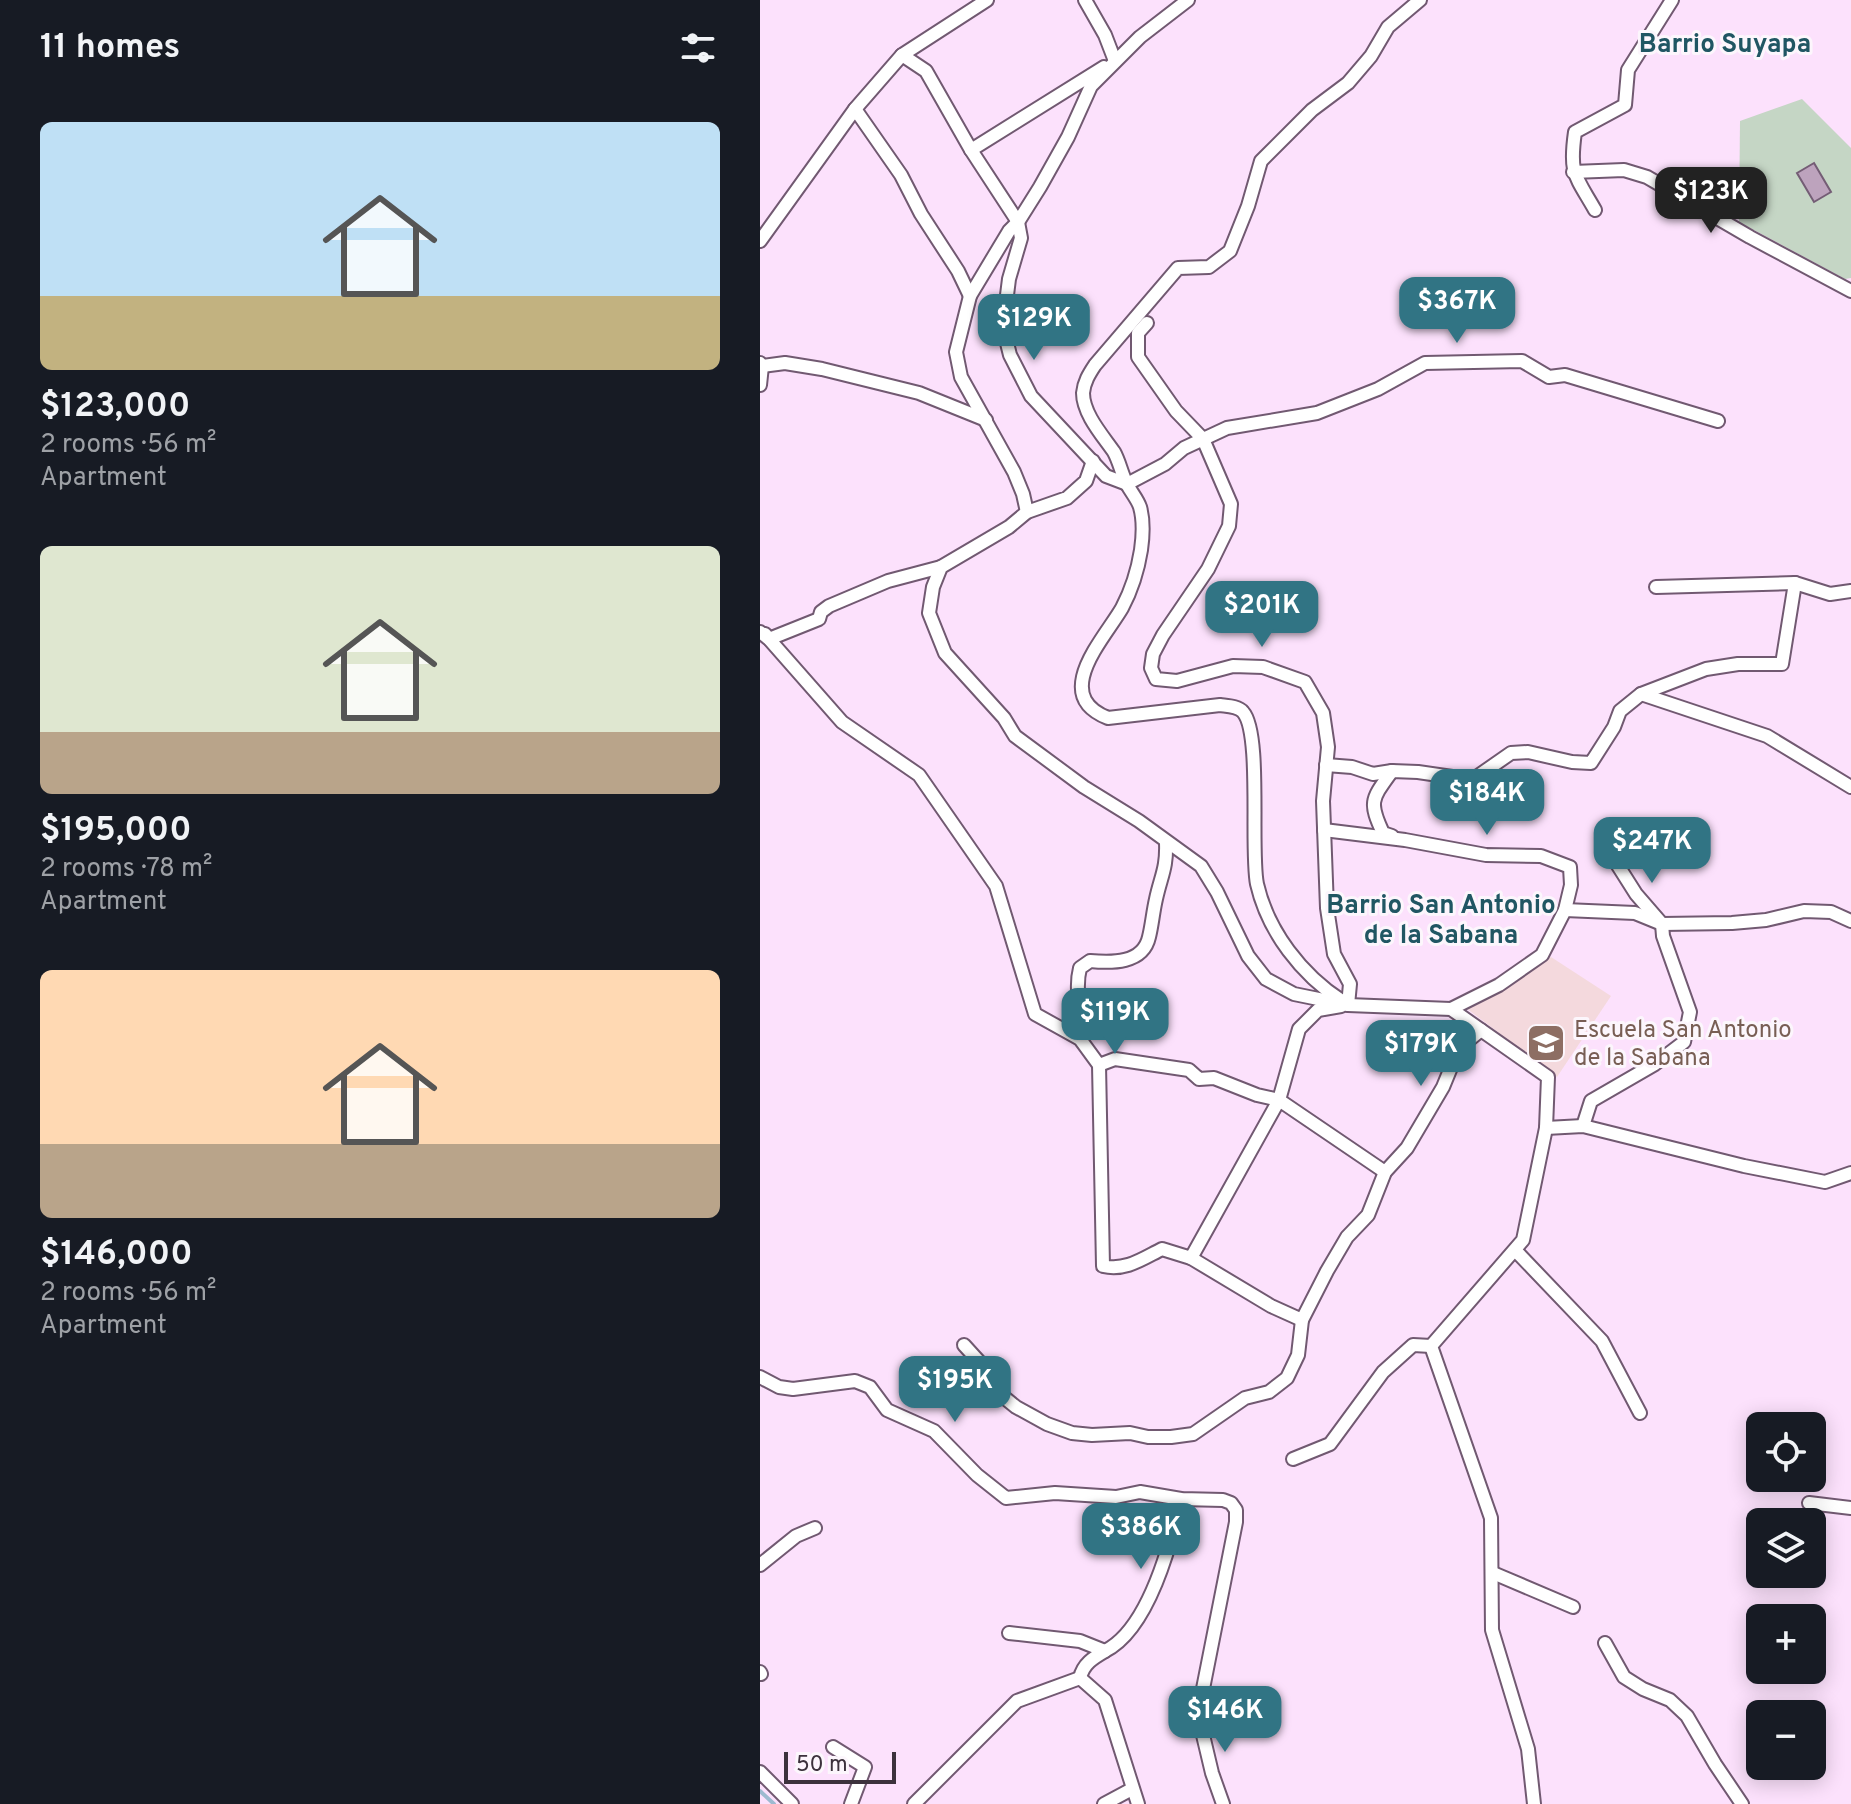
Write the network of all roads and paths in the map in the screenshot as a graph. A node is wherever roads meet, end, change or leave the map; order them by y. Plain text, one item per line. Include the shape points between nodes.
1 (987, 0) edge
2 (1085, 0) edge
3 (1188, 0) edge
4 (1420, 0) edge
5 (1672, 0) edge
6 (902, 55) junction
7 (1115, 61) junction
8 (855, 109) junction
9 (971, 150) junction
10 (1573, 172) junction
11 (1595, 210) dead end
12 (1018, 222) junction
13 (760, 241) edge
14 (1851, 291) edge
15 (970, 296) junction
16 (1147, 323) dead end
17 (761, 364) edge
18 (760, 385) edge
19 (986, 420) junction
20 (1718, 421) dead end
21 (1203, 439) junction
22 (1093, 461) junction
23 (1127, 484) junction
24 (1027, 512) junction
25 (941, 567) junction
26 (1795, 583) junction
27 (1656, 587) dead end
28 (1851, 591) edge
29 (763, 633) edge
30 (1641, 694) junction
31 (1326, 765) junction
32 (1392, 771) junction
33 (1851, 787) edge
34 (1324, 830) junction
35 (1405, 840) junction
36 (1166, 843) junction
37 (1617, 864) dead end
38 (1565, 910) junction
39 (1851, 921) edge
40 (1662, 924) junction
41 (1348, 1005) junction
42 (1451, 1009) junction
43 (1481, 1030) junction
44 (1080, 1039) junction
45 (1099, 1065) junction
46 (1279, 1100) junction
47 (1583, 1126) junction
48 (1546, 1128) junction
49 (1385, 1172) junction
50 (1851, 1173) edge
51 (1515, 1250) junction
52 (1191, 1258) junction
53 (1302, 1320) junction
54 (964, 1345) dead end
55 (1431, 1346) junction
56 (760, 1377) edge
57 (958, 1377) dead end
58 (1000, 1394) junction
59 (1640, 1413) dead end
60 (1293, 1459) dead end
61 (1181, 1499) junction
62 (1809, 1503) dead end
63 (1851, 1508) edge
64 (815, 1528) dead end
65 (760, 1565) edge
66 (1493, 1573) junction
67 (1573, 1607) dead end
68 (1009, 1633) dead end
69 (1605, 1643) dead end
70 (1105, 1651) junction
71 (1080, 1678) junction
72 (833, 1747) dead end
73 (760, 1772) edge
74 (1132, 1789) junction
75 (792, 1804) edge
76 (851, 1804) edge
77 (914, 1804) edge
78 (1104, 1804) edge
79 (1138, 1804) edge
80 (1223, 1804) edge
81 (1534, 1804) edge
82 (1742, 1804) edge

1 - 6 street
2 - 7 street
3 - 7 street
4 - 23 street via 1388,27 1348,83 1261,161 1230,251 1209,267 1178,268 1085,381 1083,396
5 - 10 street via 1628,70 1625,105 1575,132
6 - 8 street
6 - 9 street via 926,71
7 - 9 street
7 - 12 street via 1091,86
8 - 13 street
8 - 15 street via 901,175
9 - 12 street
10 - 11 street
10 - 14 street via 1624,170 1647,177
12 - 15 street
12 - 22 street via 1021,238 1003,327 1010,355 1031,396
15 - 19 street via 956,352 961,377
16 - 21 street via 1138,333 1138,357
17 - 18 street
17 - 19 street via 822,369 919,393
19 - 24 street via 1019,483
20 - 21 street via 1565,375 1549,377 1522,361 1425,363 1317,413 1227,428
21 - 23 street
21 - 31 street via 1231,504 1229,526 1196,590 1163,635 1151,668 1156,679 1177,681 1233,666 1263,667 1305,682 1323,713
22 - 23 street via 1106,476
22 - 24 street via 1086,481 1067,498
23 - 41 street via 1140,506 1140,554 1121,609 1087,665 1081,685 1085,703 1108,718 1220,705 1243,712 1250,727 1257,883 1274,931 1326,991
24 - 25 street
25 - 29 street via 888,581 829,606 819,619
25 - 36 street via 929,613 945,653 1015,736
26 - 27 street
26 - 28 street via 1830,594
26 - 30 street via 1782,664 1706,669
29 - 44 street via 842,722 919,775 996,886 1035,1014
30 - 32 street via 1620,711 1591,763 1528,752 1511,753 1466,779
30 - 33 street via 1767,736
31 - 32 street via 1373,774
31 - 34 street
32 - 35 street via 1373,796 1372,811 1383,833
34 - 35 street
34 - 41 street via 1334,954 1350,984
35 - 38 street via 1486,855 1541,856 1570,867
36 - 41 street via 1201,866 1248,956 1266,979 1294,994
36 - 44 street via 1167,866 1149,941 1133,958 1090,961 1080,968
37 - 40 street
38 - 40 street via 1635,913
38 - 42 street via 1542,955
39 - 40 street via 1831,912 1804,911 1754,921
40 - 47 street via 1690,1012 1684,1042 1591,1101
41 - 42 street
41 - 46 street via 1318,1010 1299,1029
42 - 43 street
43 - 48 street via 1548,1077
43 - 49 street via 1459,1048 1407,1148
44 - 45 street
45 - 46 street via 1115,1059 1189,1070 1199,1079 1214,1078
45 - 52 street via 1103,1266 1134,1264 1162,1249
46 - 49 street
46 - 52 street
47 - 48 street
47 - 50 street via 1825,1182
48 - 51 street via 1523,1240
49 - 53 street via 1368,1215 1347,1237
51 - 55 street
51 - 59 street via 1602,1341
52 - 53 street
53 - 58 street via 1298,1355 1287,1378 1269,1392 1245,1398 1193,1434 1072,1433
54 - 58 street via 994,1378
55 - 60 street via 1413,1345 1383,1372 1330,1444
55 - 66 street via 1491,1518
56 - 61 street via 793,1389 855,1381 870,1387 887,1410 934,1431 1006,1498 1140,1492
57 - 58 street via 973,1388
61 - 70 street via 1154,1590 1117,1645
61 - 80 street via 1223,1500 1236,1510 1198,1714
62 - 63 street
64 - 65 street
66 - 67 street
66 - 81 street via 1492,1630 1528,1749
68 - 70 street via 1080,1641
69 - 82 street via 1624,1677 1670,1700 1687,1716
70 - 71 street via 1092,1658
71 - 74 street via 1105,1700
71 - 77 street via 1017,1701
72 - 76 street via 865,1767
73 - 75 street
74 - 78 street
74 - 79 street

